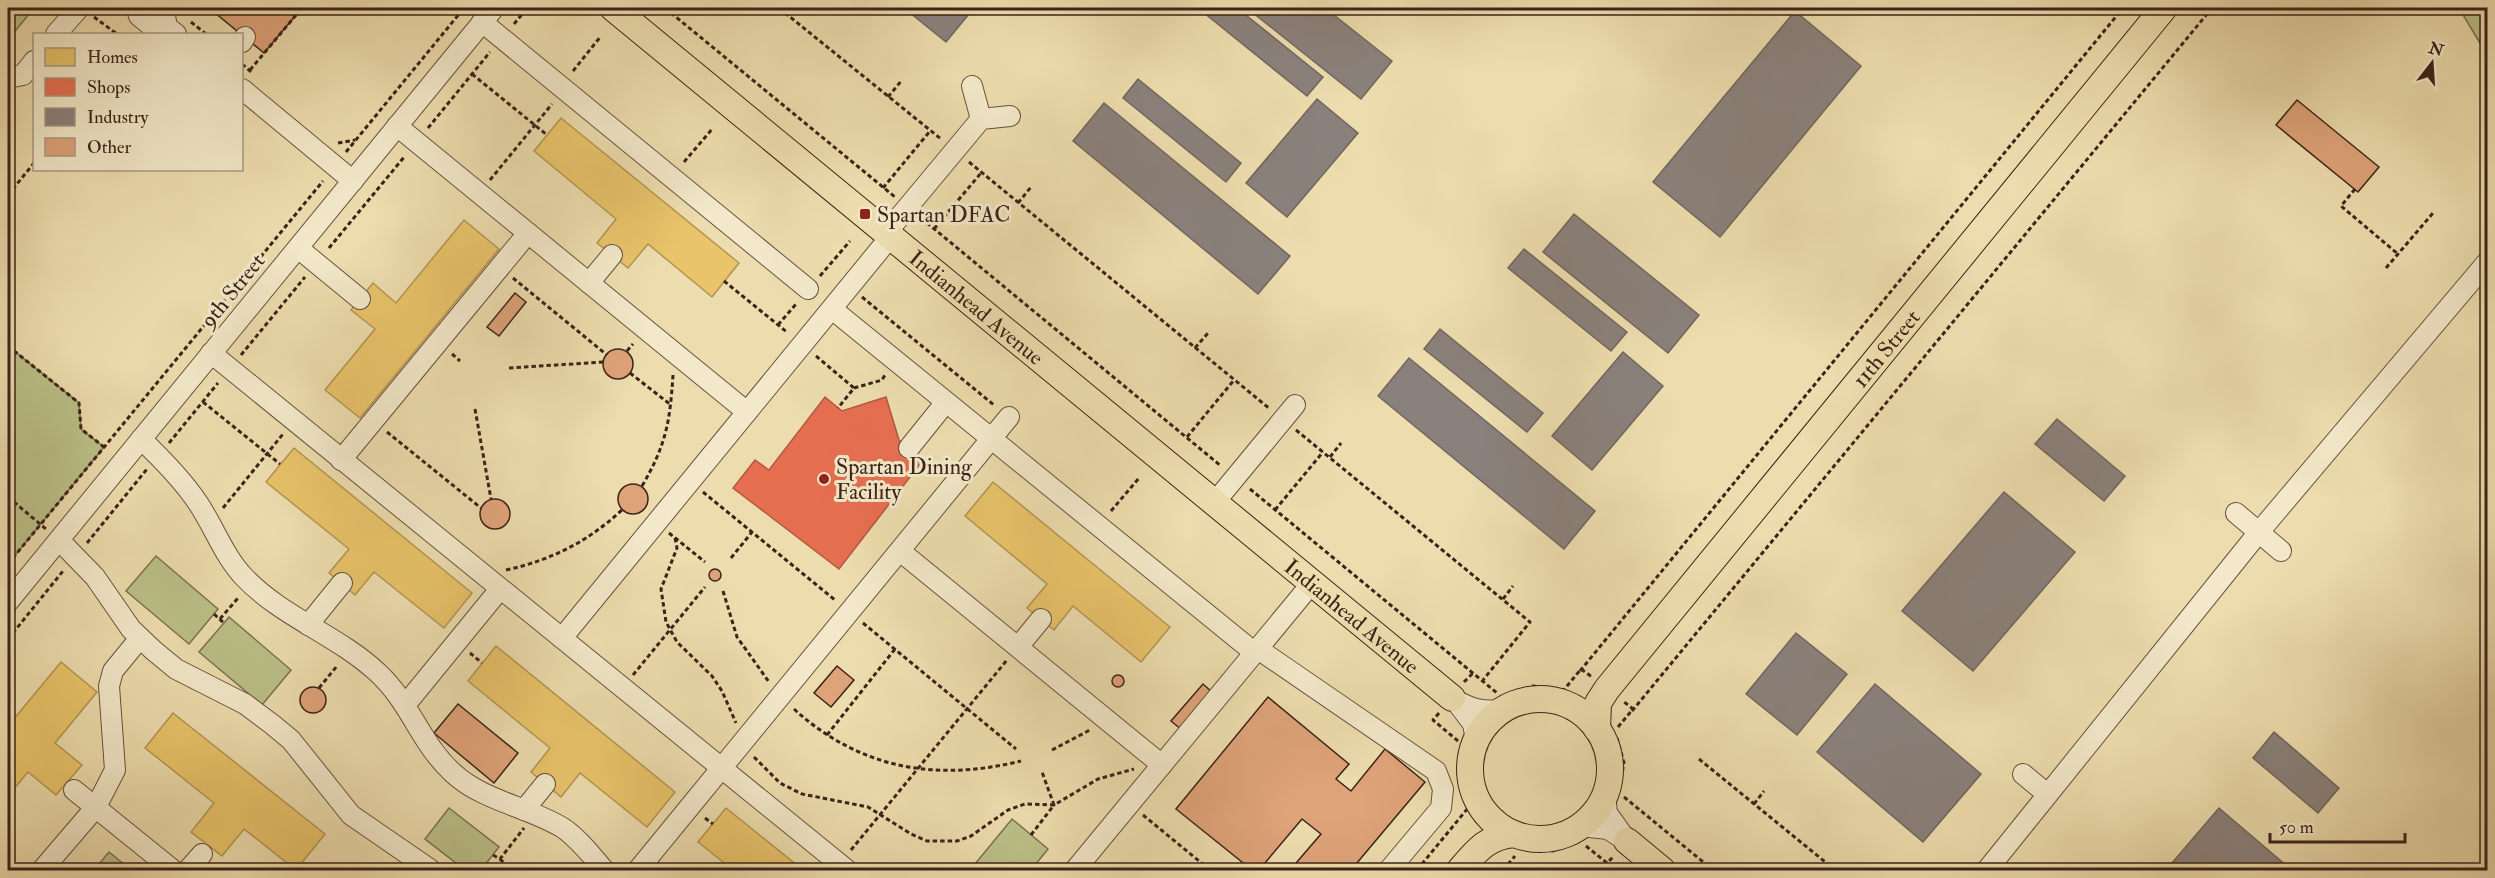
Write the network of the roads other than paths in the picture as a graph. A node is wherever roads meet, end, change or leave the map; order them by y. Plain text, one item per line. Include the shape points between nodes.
1 (137, 8) edge
2 (156, 8) edge
3 (613, 8) edge
4 (2164, 8) edge
5 (85, 11) edge
6 (488, 15) edge
7 (172, 31) edge
8 (57, 33) edge
9 (33, 62) edge
10 (8, 78) edge
11 (972, 86) dead end
12 (243, 90) edge
13 (1010, 117) dead end
14 (981, 119) junction
15 (397, 126) junction
16 (353, 181) junction
17 (528, 233) junction
18 (889, 234) junction
19 (298, 248) junction
20 (612, 255) dead end
21 (2487, 261) edge
22 (589, 283) junction
23 (808, 290) dead end
24 (360, 299) dead end
25 (832, 309) junction
26 (211, 353) junction
27 (946, 402) junction
28 (747, 412) junction
29 (1289, 412) road end
30 (1010, 417) road end
31 (141, 439) junction
32 (992, 439) junction
33 (909, 448) dead end
34 (341, 460) junction
35 (1215, 502) junction
36 (2236, 513) dead end
37 (2259, 532) junction
38 (59, 540) junction
39 (900, 551) junction
40 (2281, 551) dead end
41 (342, 583) dead end
42 (1312, 583) junction
43 (500, 589) junction
44 (8, 602) edge
45 (1041, 619) dead end
46 (308, 625) junction
47 (140, 638) junction
48 (562, 639) junction
49 (1018, 647) junction
50 (1256, 651) junction
51 (1607, 689) junction
52 (1452, 698) junction
53 (406, 704) junction
54 (1568, 705) junction
55 (1503, 710) junction
56 (1597, 729) junction
57 (1476, 741) junction
58 (1162, 765) junction
59 (722, 769) junction
60 (2023, 774) dead end
61 (545, 784) dead end
62 (74, 790) dead end
63 (2047, 794) junction
64 (1605, 795) junction
65 (96, 807) junction
66 (1482, 808) junction
67 (529, 812) junction
68 (1580, 826) junction
69 (1514, 834) junction
70 (1627, 841) junction
71 (1477, 850) junction
72 (202, 854) dead end
73 (843, 867) edge
74 (42, 870) edge
75 (173, 870) edge
76 (188, 870) edge
77 (431, 870) edge
78 (604, 870) edge
79 (638, 870) edge
80 (1076, 870) edge
81 (1389, 870) edge
82 (1460, 870) edge
83 (1662, 870) edge
84 (1987, 870) edge

1 - 7 street via 139,16 152,27
2 - 7 street
3 - 18 main road, Indianhead Avenue
4 - 51 main road, 11th Street
5 - 8 street
6 - 15 street, 9th Street
6 - 23 street via 501,38
9 - 10 street via 23,75
11 - 14 street
12 - 16 street
13 - 14 street
14 - 18 street
15 - 16 street, 9th Street
15 - 17 street
16 - 19 street, 9th Street
17 - 22 street
17 - 34 street
18 - 25 street
18 - 35 main road, Indianhead Avenue
19 - 24 street
19 - 26 street, 9th Street
20 - 22 street
21 - 37 street
22 - 28 street
25 - 27 street
25 - 28 street
26 - 31 street, 9th Street
26 - 34 street
27 - 32 street
27 - 33 street
28 - 48 street
29 - 35 street
30 - 32 street
31 - 38 street, 9th Street
31 - 46 street via 177,474 243,576 269,600
32 - 39 street
32 - 50 street
34 - 43 street
35 - 42 main road, Indianhead Avenue
36 - 37 street
37 - 40 street
37 - 63 street
38 - 44 street, 9th Street
38 - 47 street via 95,577
39 - 49 street
39 - 59 street
41 - 46 street
42 - 50 street
42 - 52 main road, Indianhead Avenue
43 - 48 street
43 - 53 street
45 - 49 street
46 - 53 street via 350,650
47 - 65 street via 113,670 109,686 115,770
47 - 77 street via 176,669 245,704 273,725 298,748 351,815
48 - 59 street
49 - 58 street
50 - 58 street
50 - 81 street via 1436,771 1443,789 1441,808
51 - 54 main road via 1583,705
51 - 56 main road via 1598,704
52 - 55 street via 1470,709
52 - 57 street via 1473,724
53 - 67 street via 428,747 454,775
54 - 55 main road via 1538,699
54 - 56 main road
55 - 57 main road
56 - 64 main road via 1609,757
57 - 66 main road via 1470,776
58 - 80 street
59 - 73 street
59 - 79 street
60 - 63 street
61 - 67 street
62 - 65 street
63 - 84 street
64 - 68 main road
64 - 70 street via 1607,813
65 - 74 street
65 - 75 street
66 - 69 main road
66 - 71 main road via 1482,836
67 - 78 street via 563,829
68 - 69 main road via 1548,838
68 - 70 street via 1608,829
69 - 71 main road via 1499,835
70 - 83 main road
71 - 82 main road
72 - 76 street

